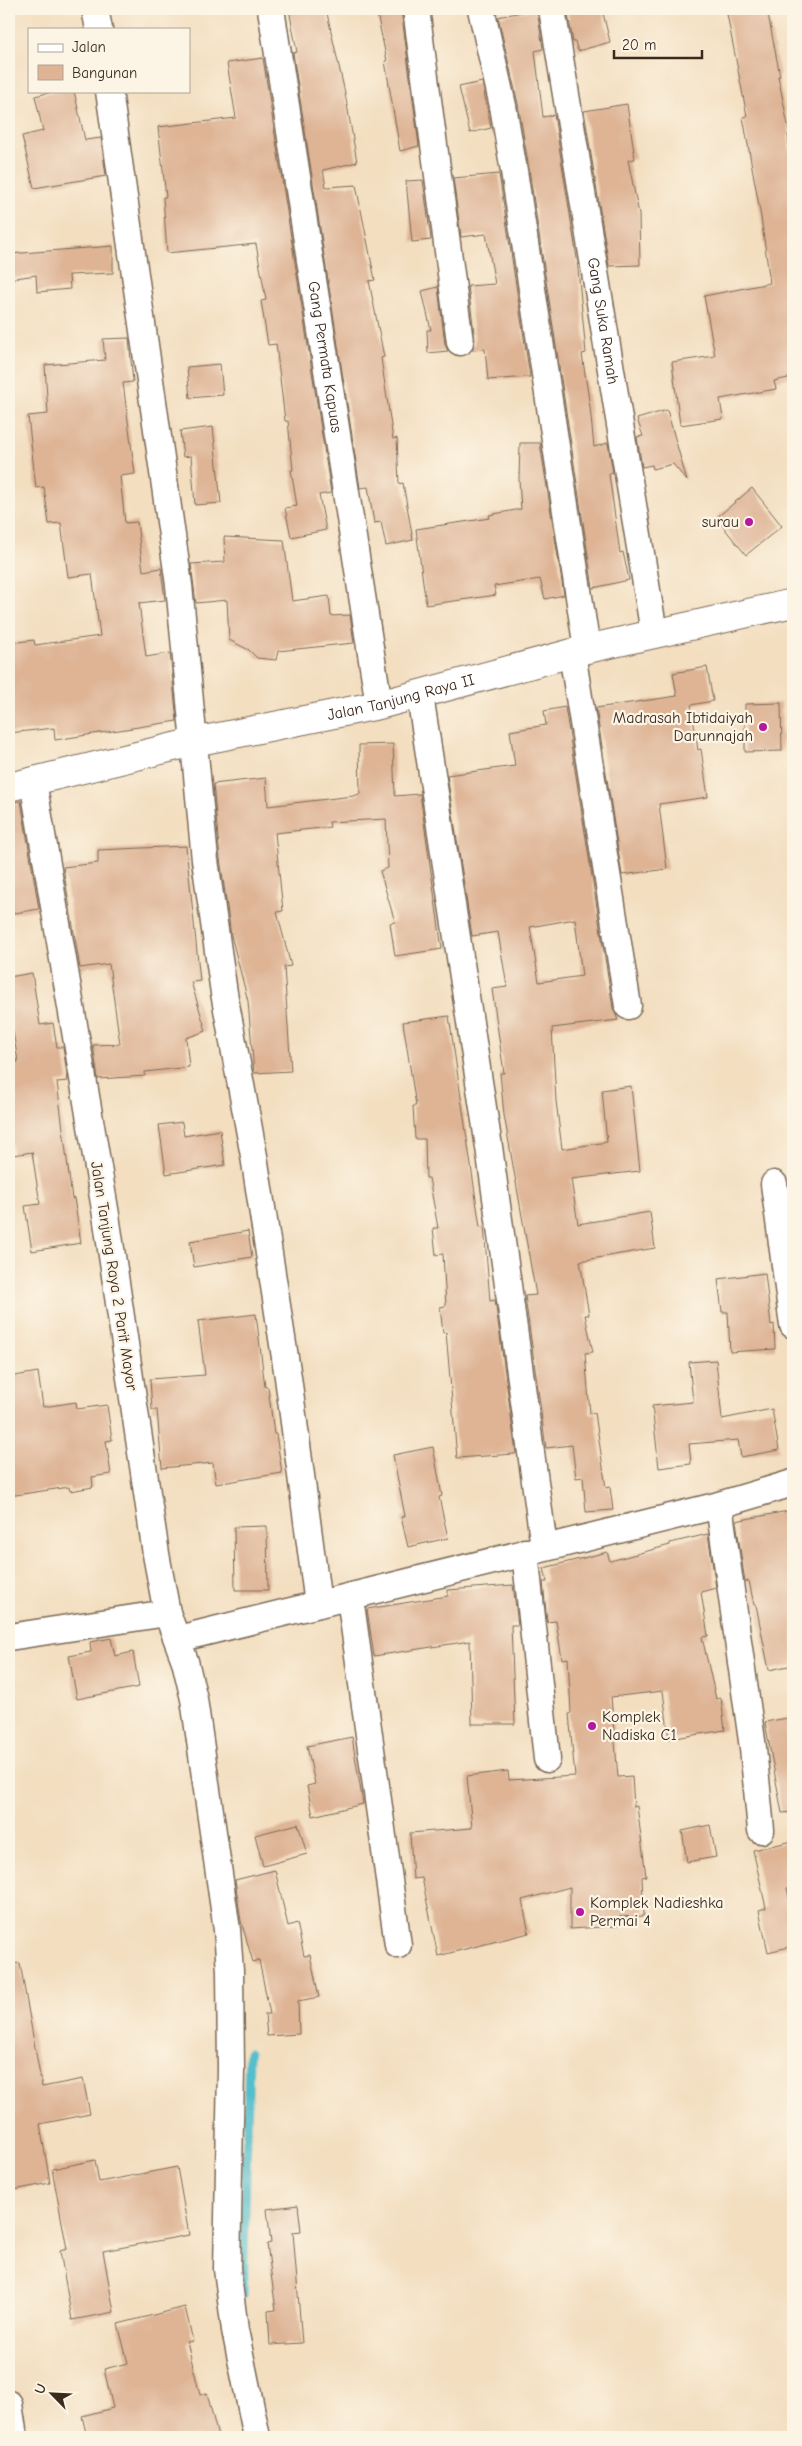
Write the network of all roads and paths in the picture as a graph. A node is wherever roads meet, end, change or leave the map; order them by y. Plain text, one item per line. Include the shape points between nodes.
1 (95, 9) edge
2 (271, 9) edge
3 (416, 9) edge
4 (481, 9) edge
5 (552, 9) edge
6 (99, 28) edge
7 (109, 92) edge
8 (460, 342) dead end
9 (793, 603) edge
10 (654, 633) junction
11 (580, 651) junction
12 (420, 696) junction
13 (379, 706) junction
14 (194, 742) junction
15 (21, 784) edge
16 (628, 1006) dead end
17 (774, 1184) dead end
18 (793, 1325) edge
19 (793, 1483) edge
20 (718, 1505) junction
21 (534, 1549) junction
22 (350, 1597) junction
23 (318, 1604) junction
24 (167, 1613) junction
25 (9, 1637) edge
26 (178, 1639) junction
27 (547, 1759) dead end
28 (761, 1830) dead end
29 (398, 1945) dead end
30 (9, 2404) edge
31 (14, 2437) edge
32 (257, 2437) edge

1 - 6 street
2 - 13 street, Gang Permata Kapuas
3 - 8 street
4 - 11 street via 514,171
5 - 10 street, Gang Suka Ramah
7 - 14 street via 179,585
9 - 10 street, Jalan Tanjung Raya II
10 - 11 street, Jalan Tanjung Raya II
11 - 12 street, Jalan Tanjung Raya II
11 - 16 street
12 - 13 street, Jalan Tanjung Raya II
12 - 21 street via 489,1147
13 - 14 street, Jalan Tanjung Raya II
14 - 15 street, Jalan Tanjung Raya II
14 - 23 street via 222,974 288,1377
15 - 24 street, Jalan Tanjung Raya 2 Parit Mayor via 106,1215
17 - 18 street
19 - 20 street
20 - 21 street
20 - 28 street via 753,1748
21 - 22 street
21 - 27 street
22 - 23 street
22 - 29 street
23 - 26 street
24 - 25 street
24 - 26 street, Jalan Tanjung Raya 2 Parit Mayor
26 - 32 street, Jalan Tanjung Raya 2 Parit Mayor via 194,1699 228,1930 231,2069 227,2269 235,2330
30 - 31 street

